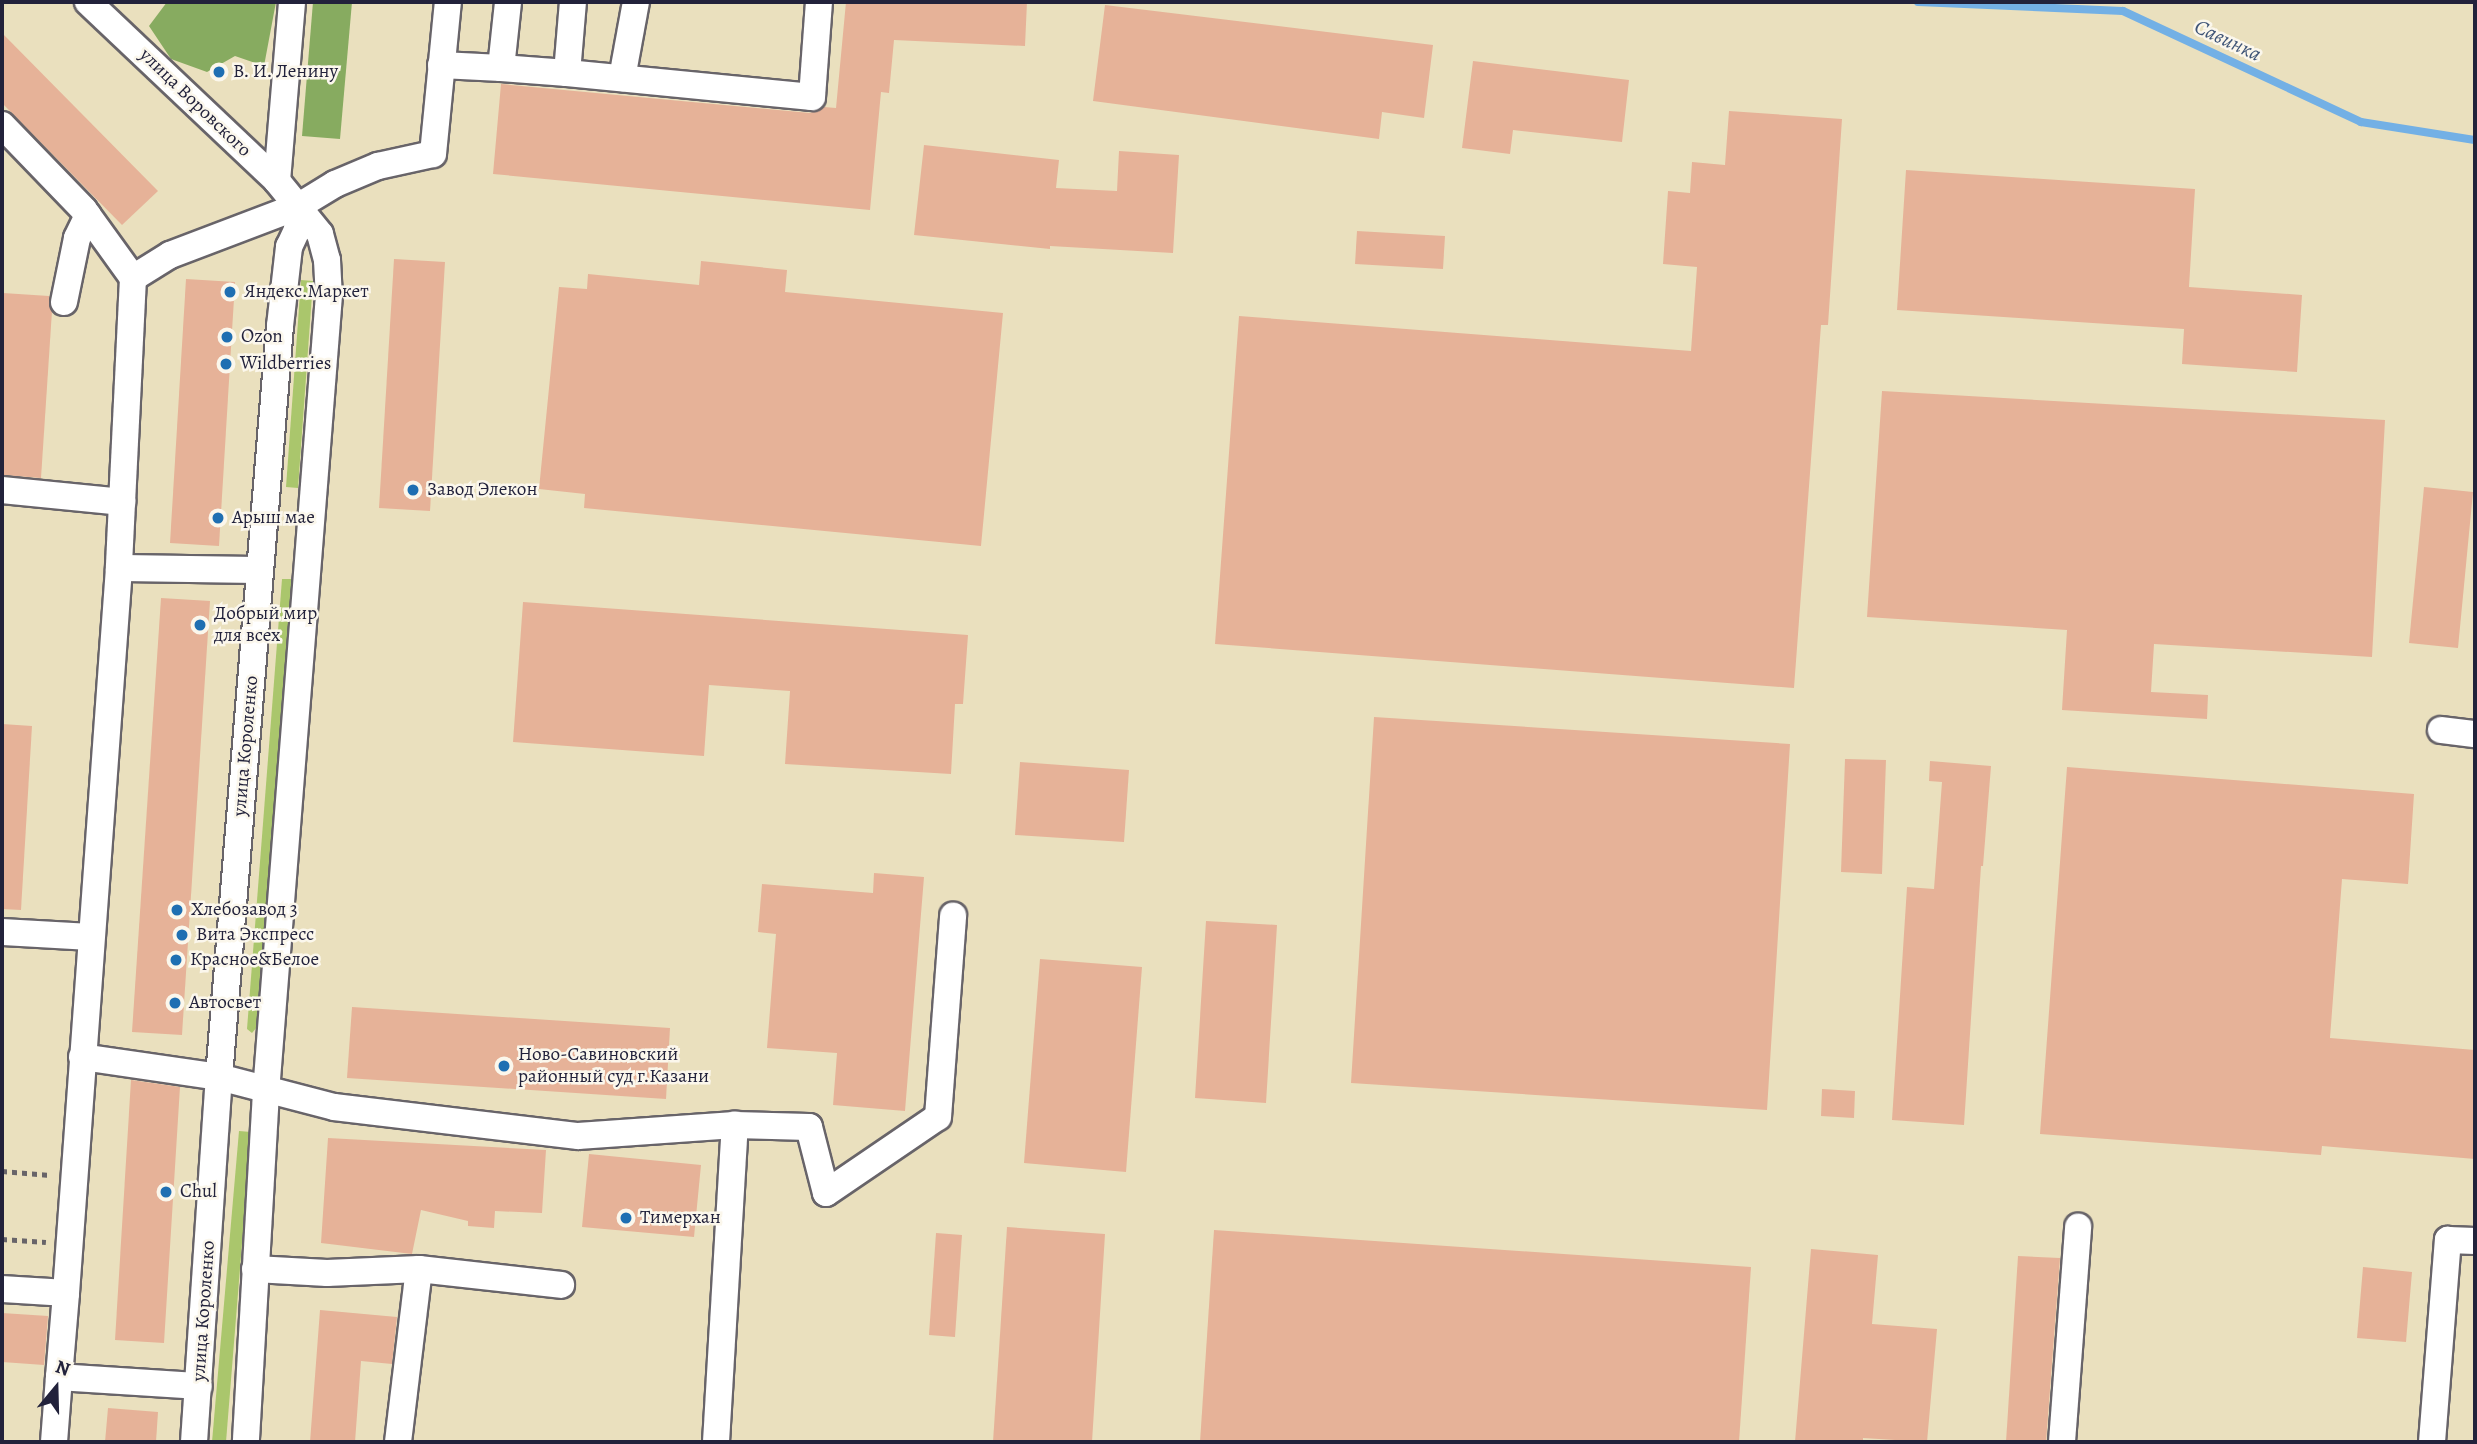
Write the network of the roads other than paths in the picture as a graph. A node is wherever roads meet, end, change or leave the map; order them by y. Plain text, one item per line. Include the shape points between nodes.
1 (88, 2) edge
2 (292, 2) edge
3 (448, 2) edge
4 (508, 2) edge
5 (573, 2) edge
6 (636, 2) edge
7 (820, 2) edge
8 (442, 65) junction
9 (501, 68) junction
10 (567, 73) junction
11 (622, 78) junction
12 (2, 125) edge
13 (277, 181) junction
14 (299, 206) junction
15 (88, 215) junction
16 (133, 278) junction
17 (64, 302) dead end
18 (2, 490) edge
19 (122, 502) junction
20 (263, 542) junction
21 (307, 546) junction
22 (119, 568) junction
23 (260, 570) junction
24 (2441, 730) dead end
25 (2475, 734) edge
26 (953, 916) dead end
27 (2, 932) edge
28 (91, 937) junction
29 (82, 1058) junction
30 (219, 1077) junction
31 (266, 1092) junction
32 (735, 1125) junction
33 (2078, 1227) dead end
34 (2475, 1241) edge
35 (256, 1269) junction
36 (419, 1269) junction
37 (561, 1284) dead end
38 (2, 1289) edge
39 (66, 1293) junction
40 (59, 1377) junction
41 (199, 1387) junction
42 (54, 1442) edge
43 (194, 1442) edge
44 (246, 1442) edge
45 (398, 1442) edge
46 (716, 1442) edge
47 (2062, 1442) edge
48 (2432, 1442) edge

1 - 13 street, улица Воровского
2 - 13 street
3 - 8 street
4 - 9 street
5 - 10 street
6 - 11 street
7 - 11 street via 812,97
8 - 9 street
8 - 14 street via 433,155 378,166
9 - 10 street
10 - 11 street
12 - 15 street
13 - 14 street, улица Воровского
14 - 16 street via 170,255
14 - 20 street, улица Короленко via 283,293
14 - 21 street via 320,234 327,260 328,295
15 - 16 street
15 - 17 street via 76,238
16 - 19 street
18 - 19 street
19 - 22 street
20 - 21 street
20 - 23 street, улица Короленко
21 - 31 street
22 - 23 street
22 - 28 street
23 - 30 street, улица Короленко
24 - 25 street
26 - 32 street via 938,1117 826,1193 809,1127
27 - 28 street
28 - 29 street
29 - 30 street
29 - 39 street
30 - 31 street
30 - 41 street, улица Короленко
31 - 32 street via 334,1107 578,1136
31 - 35 street
32 - 46 street
33 - 47 street
34 - 48 street via 2448,1240
35 - 36 street via 327,1273
35 - 44 street
36 - 37 street
36 - 45 street
38 - 39 street
39 - 40 street
40 - 41 street
40 - 42 street
41 - 43 street, улица Короленко

